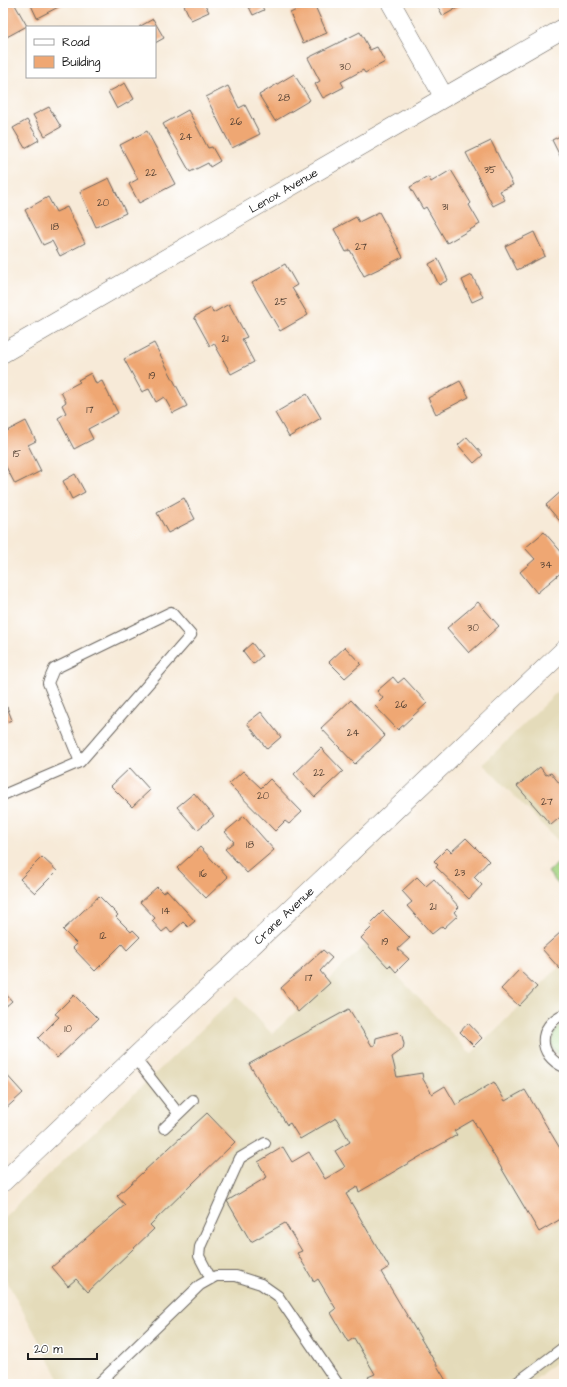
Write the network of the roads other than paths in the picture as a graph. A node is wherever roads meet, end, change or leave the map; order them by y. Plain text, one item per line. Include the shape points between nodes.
1 (391, 3) edge
2 (564, 28) edge
3 (444, 97) junction
4 (3, 352) edge
5 (564, 650) edge
6 (80, 762) junction
7 (3, 794) edge
8 (564, 1014) edge
9 (134, 1057) junction
10 (564, 1067) edge
11 (192, 1100) dead end
12 (178, 1114) junction
13 (164, 1128) dead end
14 (265, 1143) dead end
15 (3, 1182) edge
16 (211, 1279) junction
17 (564, 1347) edge
18 (98, 1384) edge
19 (338, 1384) edge
20 (515, 1384) edge

1 - 3 street
2 - 3 street, Lenox Avenue
3 - 4 street, Lenox Avenue
5 - 9 street, Crane Avenue
6 - 6 lane via 191,635 171,612 54,669 48,683
6 - 7 lane
8 - 10 lane via 548,1025 544,1040 545,1050 550,1058
9 - 12 lane
9 - 15 street, Crane Avenue
11 - 12 lane
12 - 13 lane
14 - 16 lane via 240,1158 200,1247 199,1256
16 - 18 lane via 200,1285
16 - 19 lane via 216,1276 236,1276 261,1284 278,1296
17 - 20 lane

